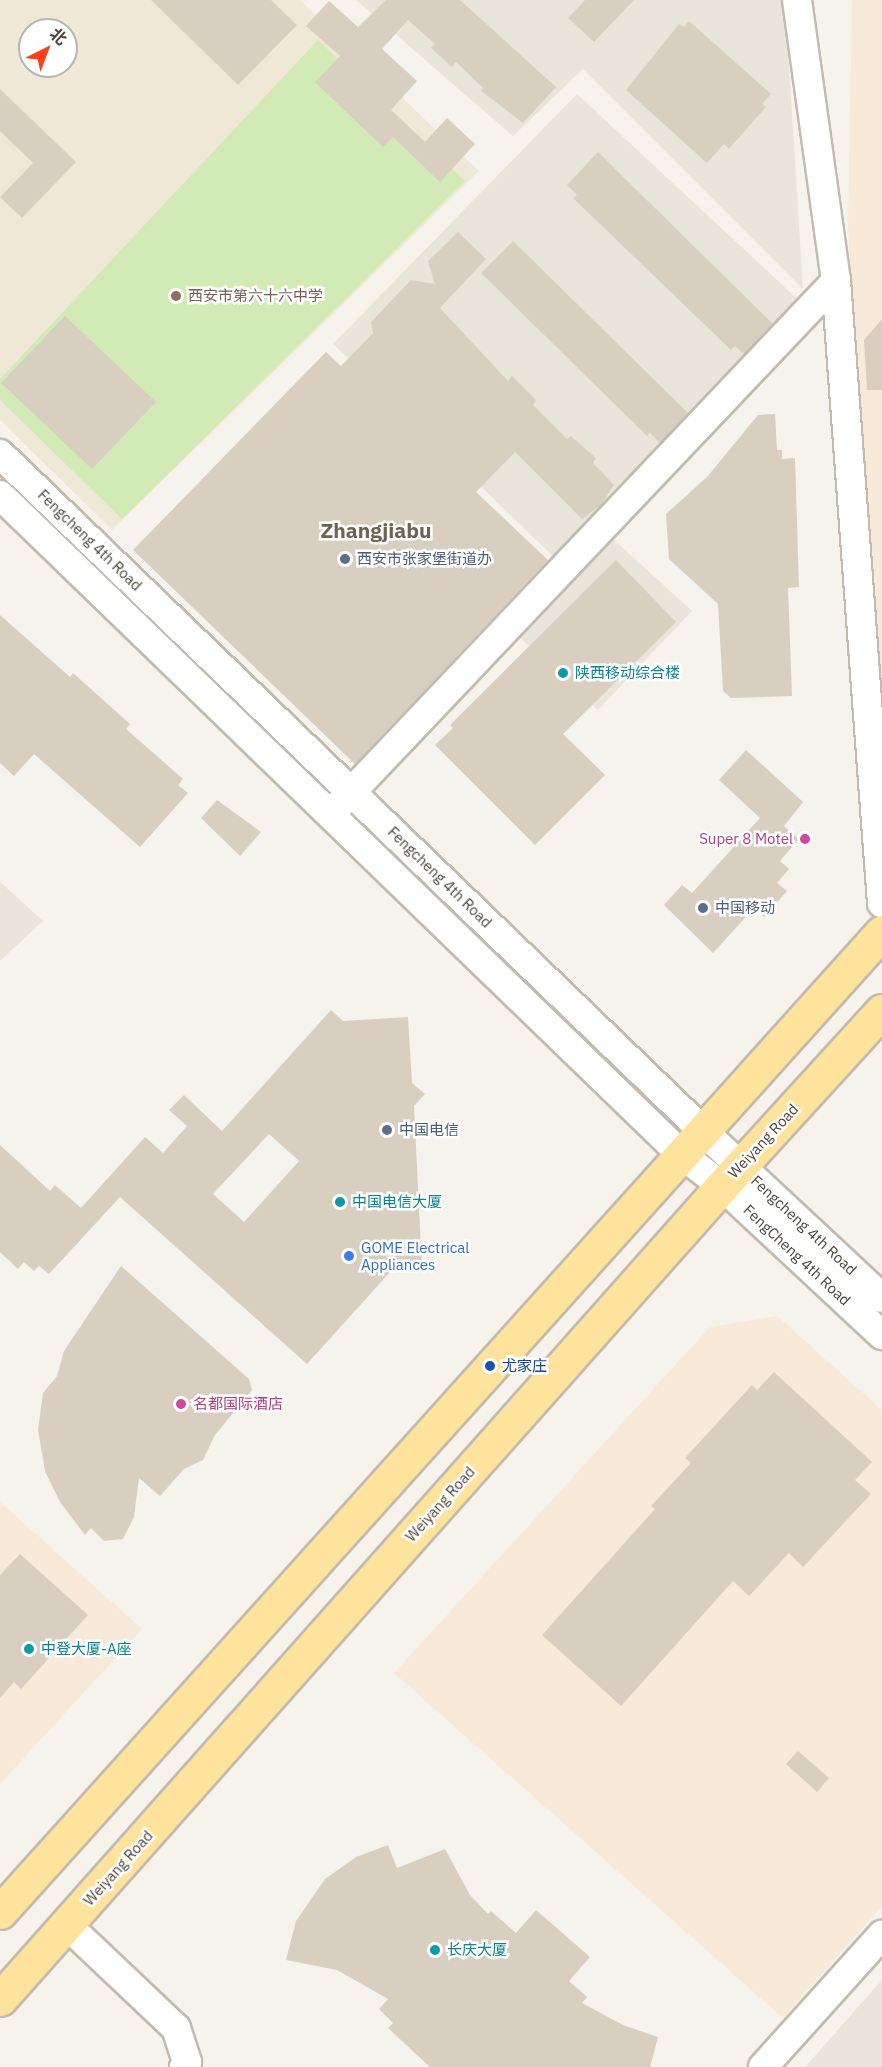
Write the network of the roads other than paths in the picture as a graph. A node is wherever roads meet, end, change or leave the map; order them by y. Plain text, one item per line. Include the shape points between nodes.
1 (797, 0) edge
2 (836, 281) junction
3 (0, 454) edge
4 (0, 495) edge
5 (352, 792) junction
6 (331, 812) junction
7 (882, 903) edge
8 (882, 932) edge
9 (882, 1011) edge
10 (693, 1144) junction
11 (731, 1176) junction
12 (882, 1298) edge
13 (882, 1335) edge
14 (0, 1912) edge
15 (67, 1925) junction
16 (882, 1935) edge
17 (0, 1999) edge
18 (184, 2067) edge
19 (763, 2067) edge

1 - 2 street
2 - 5 street
2 - 7 street
3 - 5 street, Fengcheng 4th Road
4 - 6 street, Fengcheng 4th Road
5 - 6 street
5 - 10 street, Fengcheng 4th Road
6 - 10 street, Fengcheng 4th Road
8 - 10 main road
9 - 11 main road, Weiyang Road
10 - 11 street, FengCheng 4th Road
10 - 14 main road
11 - 12 street, Fengcheng 4th Road
11 - 13 street, FengCheng 4th Road
11 - 15 main road, Weiyang Road
15 - 17 main road, Weiyang Road
15 - 18 street via 176,2028 187,2062
16 - 19 street

